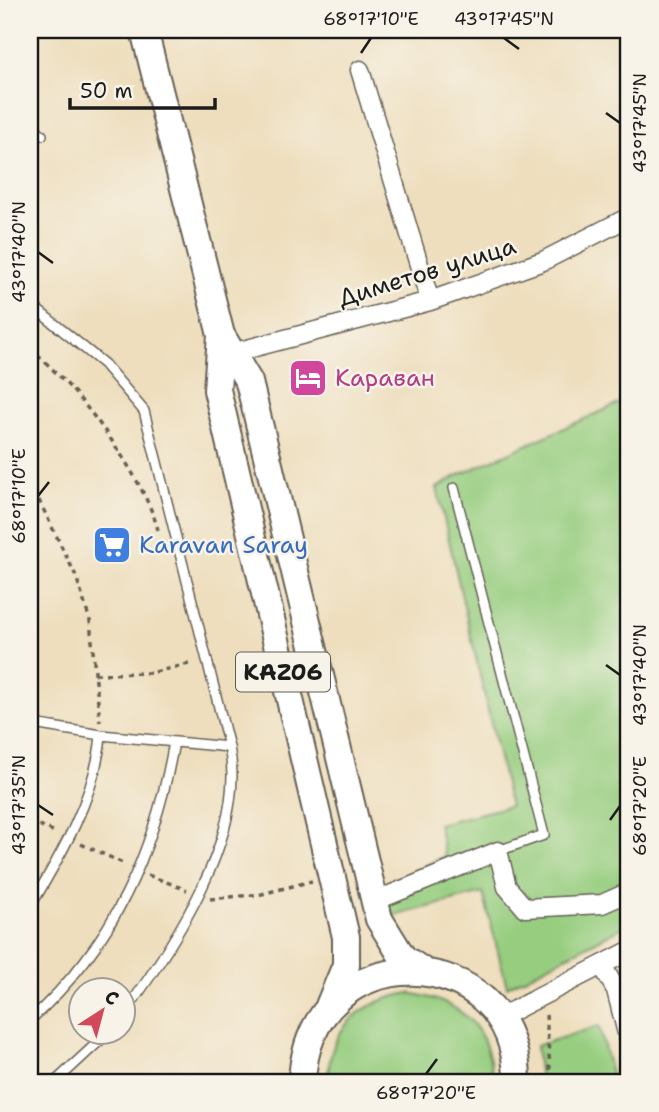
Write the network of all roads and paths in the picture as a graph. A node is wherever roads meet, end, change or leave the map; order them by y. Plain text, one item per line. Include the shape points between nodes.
1 (144, 30) edge
2 (360, 69) dead end
3 (30, 123) edge
4 (42, 135) dead end
5 (629, 217) edge
6 (430, 301) junction
7 (30, 304) edge
8 (226, 344) junction
9 (30, 349) edge
10 (30, 482) edge
11 (454, 488) dead end
12 (161, 541) dead end
13 (190, 651) dead end
14 (95, 674) junction
15 (101, 735) junction
16 (30, 736) edge
17 (174, 742) junction
18 (229, 747) junction
19 (498, 851) junction
20 (629, 892) edge
21 (375, 901) junction
22 (30, 907) edge
23 (629, 951) edge
24 (602, 965) junction
25 (423, 971) junction
26 (544, 995) junction
27 (136, 997) edge
28 (329, 1006) junction
29 (499, 1018) junction
30 (30, 1020) edge
31 (629, 1041) edge
32 (93, 1046) edge
33 (55, 1082) edge
34 (302, 1082) edge
35 (517, 1082) edge
36 (551, 1082) edge

1 - 8 main road, KАZ06
2 - 6 street
3 - 4 lane
5 - 6 street, Диметов улица via 543,261
6 - 8 street, Диметов улица
7 - 18 lane via 104,364 144,411
8 - 21 main road, KАZ06 via 249,382
8 - 28 main road, KАZ06 via 216,390 346,937 346,965
9 - 12 path via 118,449 154,515
10 - 14 path via 76,576 90,621
11 - 19 lane via 544,835
13 - 14 path via 193,663 150,673
14 - 15 path
15 - 16 lane via 33,724
15 - 17 lane
15 - 22 lane via 100,754 73,828
17 - 18 lane
17 - 30 lane via 156,826 139,871 90,955
18 - 27 lane via 234,768 210,870 168,954
19 - 20 street via 506,887 525,908 602,905
19 - 21 street
21 - 25 main road, KАZ06 via 390,942
23 - 24 street
24 - 26 street
24 - 31 street via 616,989
25 - 28 main road, KАZ06 via 369,978
25 - 29 main road, KАZ06 via 450,978 474,992
26 - 29 street
26 - 36 path
28 - 34 main road, KАZ06 via 308,1042
29 - 35 main road, KАZ06 via 514,1052
32 - 33 lane

